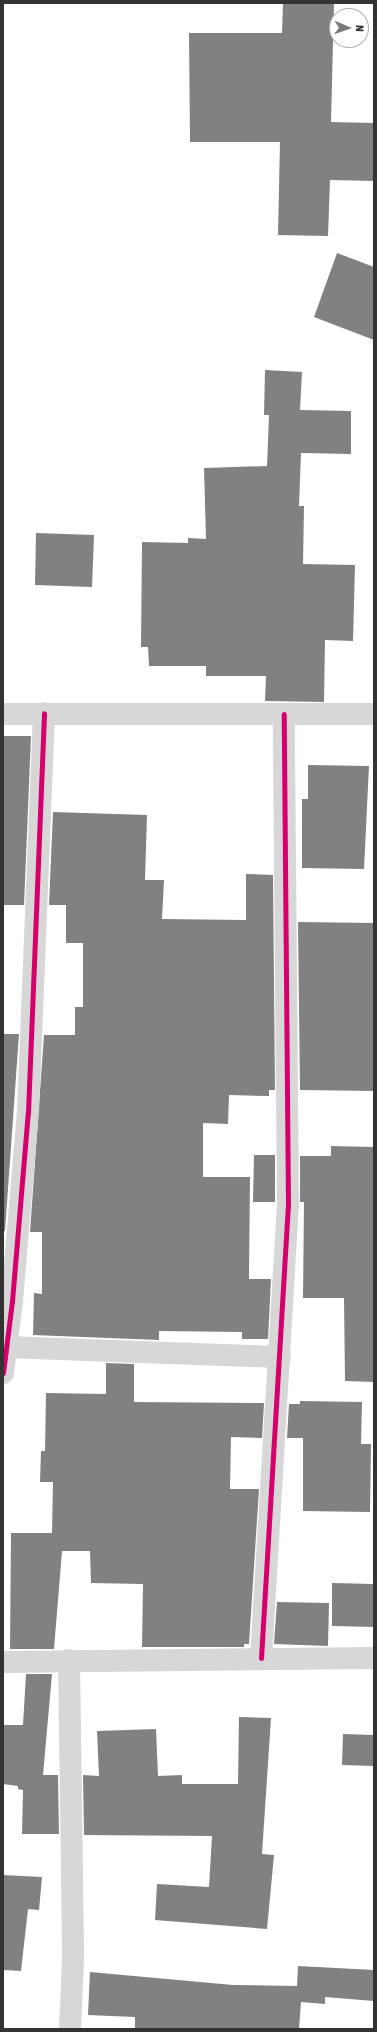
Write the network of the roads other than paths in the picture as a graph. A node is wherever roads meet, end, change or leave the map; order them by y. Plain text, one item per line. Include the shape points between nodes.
1 (44, 713) junction
2 (3, 714) edge
3 (284, 714) junction
4 (374, 714) edge
5 (6, 1347) junction
6 (280, 1357) junction
7 (3, 1373) edge
8 (261, 1658) junction
9 (374, 1658) edge
10 (69, 1660) junction
11 (3, 1662) edge
12 (70, 2029) edge

1 - 2 street
1 - 3 street
1 - 5 street via 28,1112
3 - 4 street
3 - 6 street via 288,1206
5 - 6 street
5 - 7 street
6 - 8 street
8 - 9 street
8 - 10 street
10 - 11 street
10 - 12 street via 73,1960

